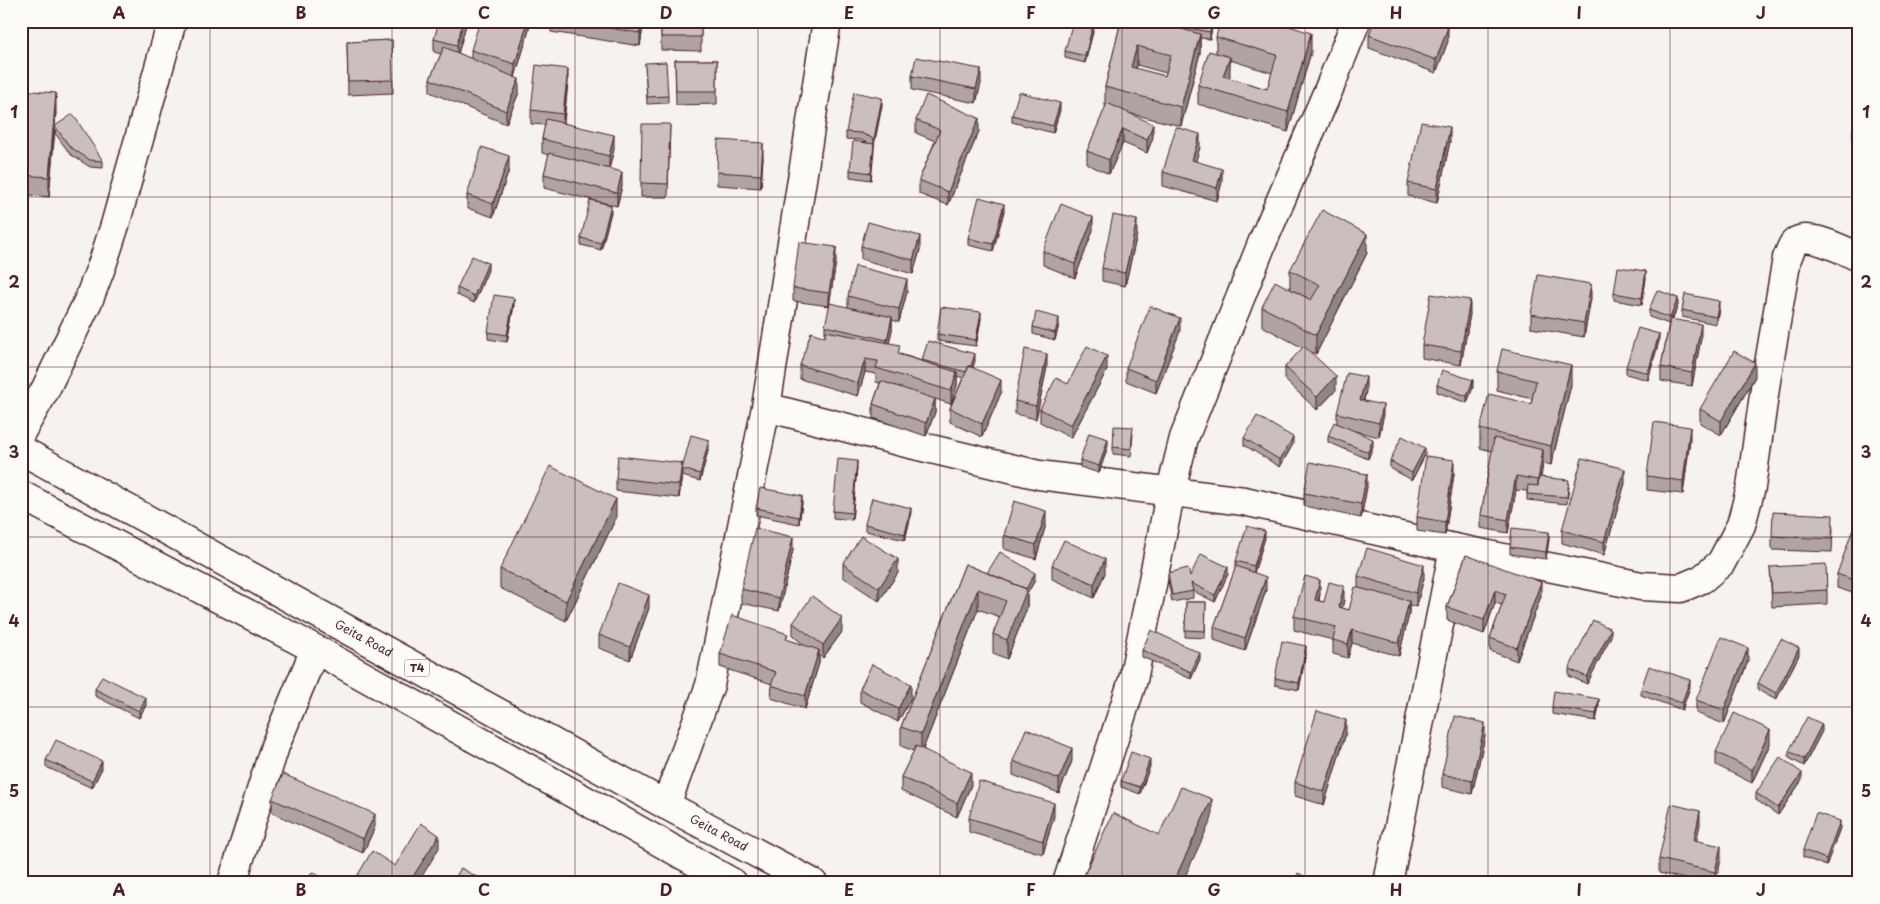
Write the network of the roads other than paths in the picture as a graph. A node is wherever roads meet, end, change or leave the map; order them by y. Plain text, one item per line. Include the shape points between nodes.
1 (172, 21) edge
2 (827, 21) edge
3 (1356, 21) edge
4 (1859, 257) edge
5 (766, 407) junction
6 (21, 432) edge
7 (21, 450) edge
8 (1171, 490) junction
9 (21, 495) edge
10 (1454, 548) junction
11 (315, 649) junction
12 (666, 805) junction
13 (232, 883) edge
14 (733, 883) edge
15 (813, 883) edge
16 (1067, 883) edge
17 (1388, 883) edge

1 - 6 main road via 100,269 46,390
2 - 5 main road
3 - 8 main road via 1184,438
4 - 10 main road via 1808,239 1792,245 1766,380 1751,487 1741,524 1721,563 1702,579 1681,588 1641,586
5 - 8 main road via 1039,475
5 - 12 main road via 710,685
7 - 12 main road, Geita Road / T4
8 - 10 main road via 1280,508
8 - 16 main road via 1133,680
9 - 11 main road
10 - 17 main road
11 - 13 main road via 275,746
11 - 14 main road
12 - 15 main road, Geita Road / T4

